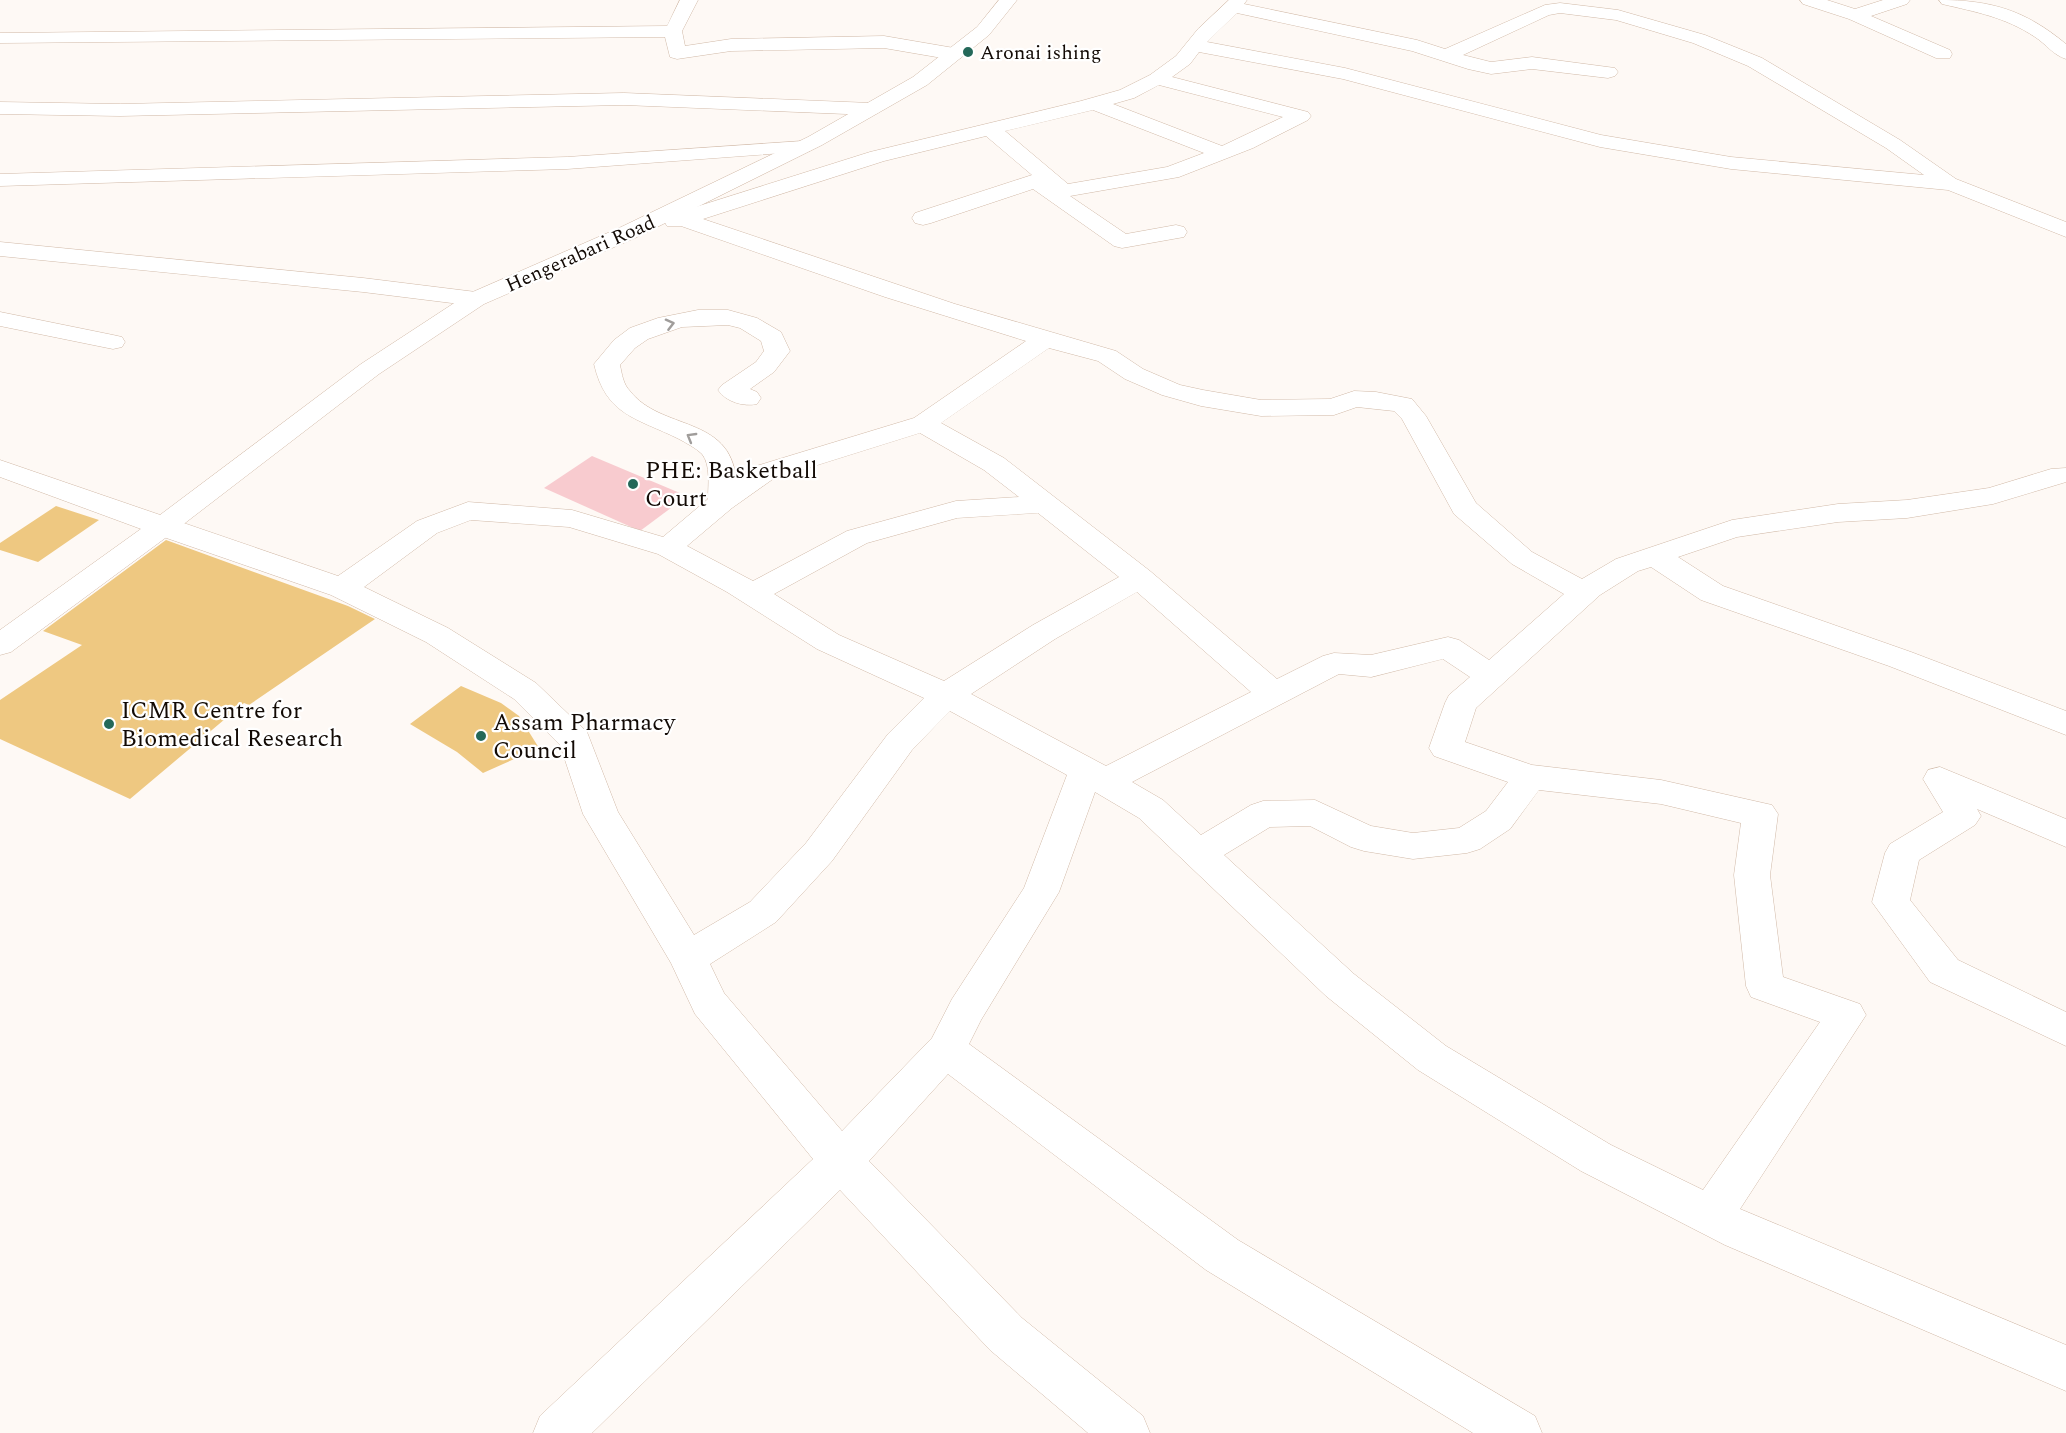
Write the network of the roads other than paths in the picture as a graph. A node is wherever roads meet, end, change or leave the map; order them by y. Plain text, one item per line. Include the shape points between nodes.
1 (689, 0) edge
2 (1008, 0) edge
3 (1809, 0) edge
4 (1901, 0) edge
5 (1948, 0) edge
6 (1235, 4) edge
7 (1855, 15) junction
8 (465, 16) dead end
9 (511, 16) dead end
10 (673, 31) junction
11 (0, 38) edge
12 (1194, 45) junction
13 (2066, 53) edge
14 (954, 54) junction
15 (1943, 54) dead end
16 (1446, 56) junction
17 (1608, 72) dead end
18 (1157, 79) junction
19 (1094, 104) junction
20 (0, 108) edge
21 (871, 109) junction
22 (989, 128) junction
23 (803, 147) junction
24 (1222, 153) junction
25 (0, 180) edge
26 (1041, 180) junction
27 (1952, 184) junction
28 (923, 218) dead end
29 (682, 219) junction
30 (2066, 230) edge
31 (1176, 232) dead end
32 (627, 233) junction
33 (0, 249) edge
34 (476, 299) junction
35 (0, 319) edge
36 (1046, 339) junction
37 (113, 342) dead end
38 (748, 398) dead end
39 (923, 424) junction
40 (0, 468) edge
41 (2064, 476) edge
42 (722, 502) junction
43 (1045, 504) junction
44 (162, 527) junction
45 (668, 548) junction
46 (1654, 555) junction
47 (1139, 578) junction
48 (342, 588) junction
49 (1584, 592) junction
50 (752, 594) junction
51 (0, 645) edge
52 (1490, 676) junction
53 (1274, 694) junction
54 (946, 695) junction
55 (2066, 724) edge
56 (1096, 776) junction
57 (1530, 777) junction
58 (2066, 834) edge
59 (1199, 853) junction
60 (688, 958) junction
61 (2066, 1030) edge
62 (946, 1050) junction
63 (840, 1161) junction
64 (1711, 1216) junction
65 (2066, 1368) edge
66 (557, 1433) edge
67 (1126, 1433) edge
68 (1518, 1433) edge

1 - 10 street
2 - 14 street, Hengerabari Road via 983,31
3 - 7 street
4 - 7 street
5 - 13 street via 1998,11 2042,33
6 - 12 street
6 - 16 street
7 - 15 street
8 - 9 street
10 - 11 street
10 - 14 street via 677,54 731,45 884,42
12 - 18 street via 1183,60
12 - 27 street via 1345,74 1600,141 1731,163
14 - 21 street, Hengerabari Road via 920,81
16 - 17 street via 1491,68 1532,63
16 - 27 street via 1545,10 1560,8 1618,15 1699,39 1755,62
18 - 19 street
18 - 24 street via 1301,116
19 - 22 street
19 - 24 street
20 - 21 street via 120,110 624,99
21 - 23 street, Hengerabari Road
22 - 26 street
22 - 29 street via 877,156
23 - 25 street via 567,163
23 - 32 street, Hengerabari Road
24 - 26 street via 1172,173 1064,191
26 - 28 street
26 - 31 street via 1122,241
27 - 30 street
29 - 32 street
29 - 36 street
32 - 34 street, Hengerabari Road
33 - 34 street
34 - 44 street, Hengerabari Road via 370,369
35 - 37 street
36 - 39 street
36 - 49 street via 1107,356 1134,374 1201,398 1261,408 1334,407 1354,399 1403,405 1464,508 1522,558
42 -> 38 street via 723,474 712,449 634,411 616,389 607,364 629,340 652,328 710,316 740,320 772,337 777,351 765,367 731,390
39 - 42 street via 763,473
39 - 43 street via 994,464
40 - 44 street
41 - 46 street via 1993,496 1732,529
42 - 45 street
43 - 47 street
43 - 50 street via 956,510 857,537
44 - 48 street
44 - 51 street, Hengerabari Road
45 - 48 street via 572,519 468,510 428,527
45 - 50 street
46 - 49 street via 1627,565
46 - 55 street via 1712,593 1900,659
47 - 53 street
47 - 54 street via 1044,632
48 - 60 street via 437,635 525,691 575,740 601,814
49 - 52 street
50 - 54 street via 828,642
52 - 53 street via 1448,648 1371,666 1334,663
52 - 57 street via 1461,703 1446,748
53 - 56 street
54 - 56 street
54 - 60 street via 900,742 819,852 763,912
56 - 59 street via 1151,809
56 - 62 street via 1041,892 966,1010
57 - 59 street via 1498,820 1467,840 1413,846 1364,838 1315,813 1263,814
57 - 64 street via 1661,792 1760,814 1752,874 1765,986 1846,1015
58 - 61 street via 1940,779 1963,816 1903,853 1891,902 1944,971
59 - 64 street via 1340,985 1432,1058 1596,1158
60 - 63 street via 709,1003
62 - 63 street
62 - 68 street via 1222,1255
63 - 66 street
63 - 67 street via 1006,1334
64 - 65 street

